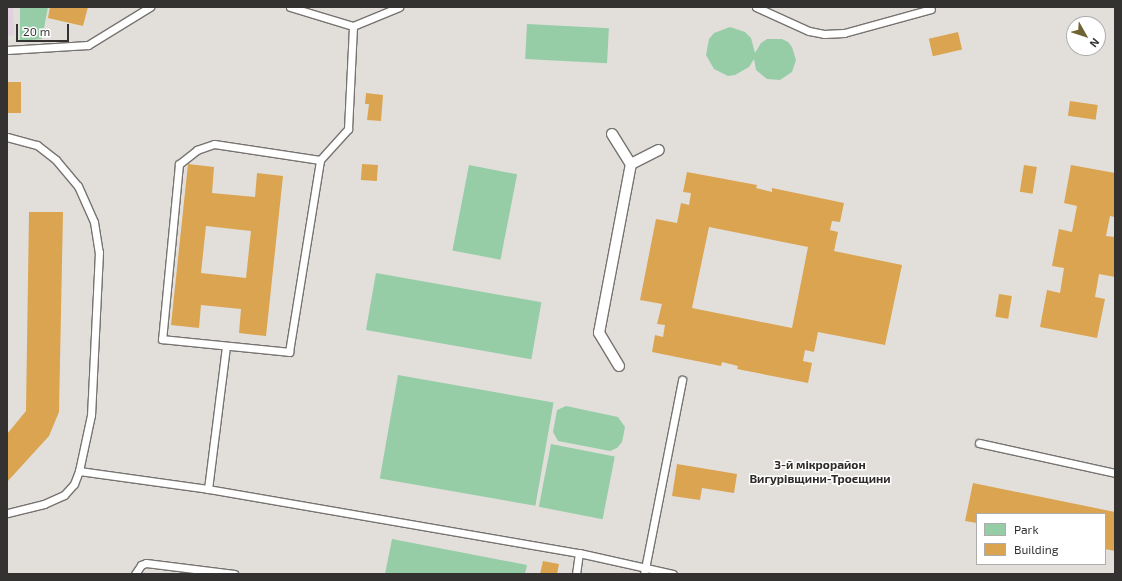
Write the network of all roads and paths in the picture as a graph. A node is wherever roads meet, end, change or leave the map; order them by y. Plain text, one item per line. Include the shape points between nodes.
1 (150, 7) edge
2 (290, 7) edge
3 (399, 7) edge
4 (756, 7) edge
5 (931, 9) dead end
6 (353, 26) junction
7 (7, 50) edge
8 (612, 134) dead end
9 (7, 137) edge
10 (660, 150) dead end
11 (320, 160) junction
12 (630, 164) junction
13 (226, 346) junction
14 (619, 366) dead end
15 (682, 380) dead end
16 (979, 443) dead end
17 (79, 471) junction
18 (1115, 473) edge
19 (208, 489) junction
20 (7, 513) edge
21 (579, 554) junction
22 (645, 571) edge
23 (134, 574) edge
24 (234, 574) edge
25 (576, 574) edge
26 (673, 574) edge

1 - 7 lane via 88,45
2 - 6 lane
3 - 6 lane
4 - 5 lane via 809,31 824,34 844,34
6 - 11 lane via 348,129
8 - 12 street
9 - 17 lane via 37,145 56,160 78,186 94,222 100,252 91,415
10 - 12 street
11 - 13 lane via 289,352
11 - 13 lane via 214,144 198,150 179,164 162,340
12 - 14 street via 599,333
13 - 19 lane
15 - 22 lane
16 - 18 lane
17 - 19 lane
17 - 20 lane via 74,484 64,495 44,504
19 - 21 lane
21 - 22 lane
21 - 25 lane
22 - 26 lane
23 - 24 lane via 146,563

